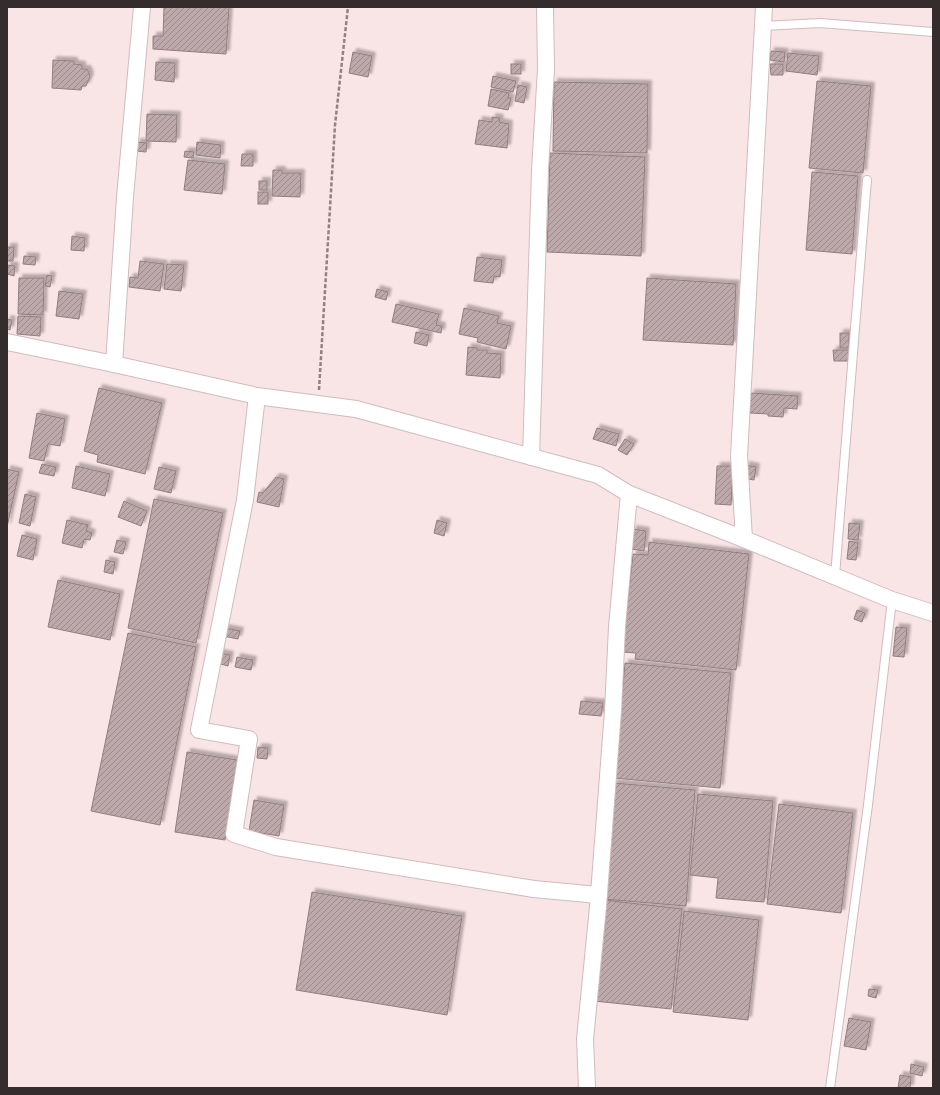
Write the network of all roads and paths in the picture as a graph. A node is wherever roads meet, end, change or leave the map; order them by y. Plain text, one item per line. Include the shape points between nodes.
1 (142, 7) edge
2 (348, 7) edge
3 (546, 7) edge
4 (764, 7) edge
5 (763, 26) junction
6 (933, 32) edge
7 (867, 180) dead end
8 (7, 342) edge
9 (114, 364) junction
10 (257, 396) junction
11 (318, 404) junction
12 (531, 457) junction
13 (629, 494) junction
14 (744, 539) junction
15 (835, 576) junction
16 (892, 600) junction
17 (933, 613) edge
18 (598, 895) junction
19 (587, 1088) edge
20 (830, 1088) edge

1 - 9 street
2 - 11 path via 335,125
3 - 12 street via 546,69
4 - 5 street
5 - 6 lane via 820,23
5 - 14 street via 739,456
7 - 15 lane
8 - 9 street
9 - 10 street
10 - 11 street
10 - 18 street via 245,500 199,730 249,739 234,834 276,847 534,889
11 - 12 street via 356,409
12 - 13 street via 598,475
13 - 14 street
13 - 18 street
14 - 15 street
15 - 16 street
16 - 17 street
16 - 20 lane
18 - 19 street via 585,1039

